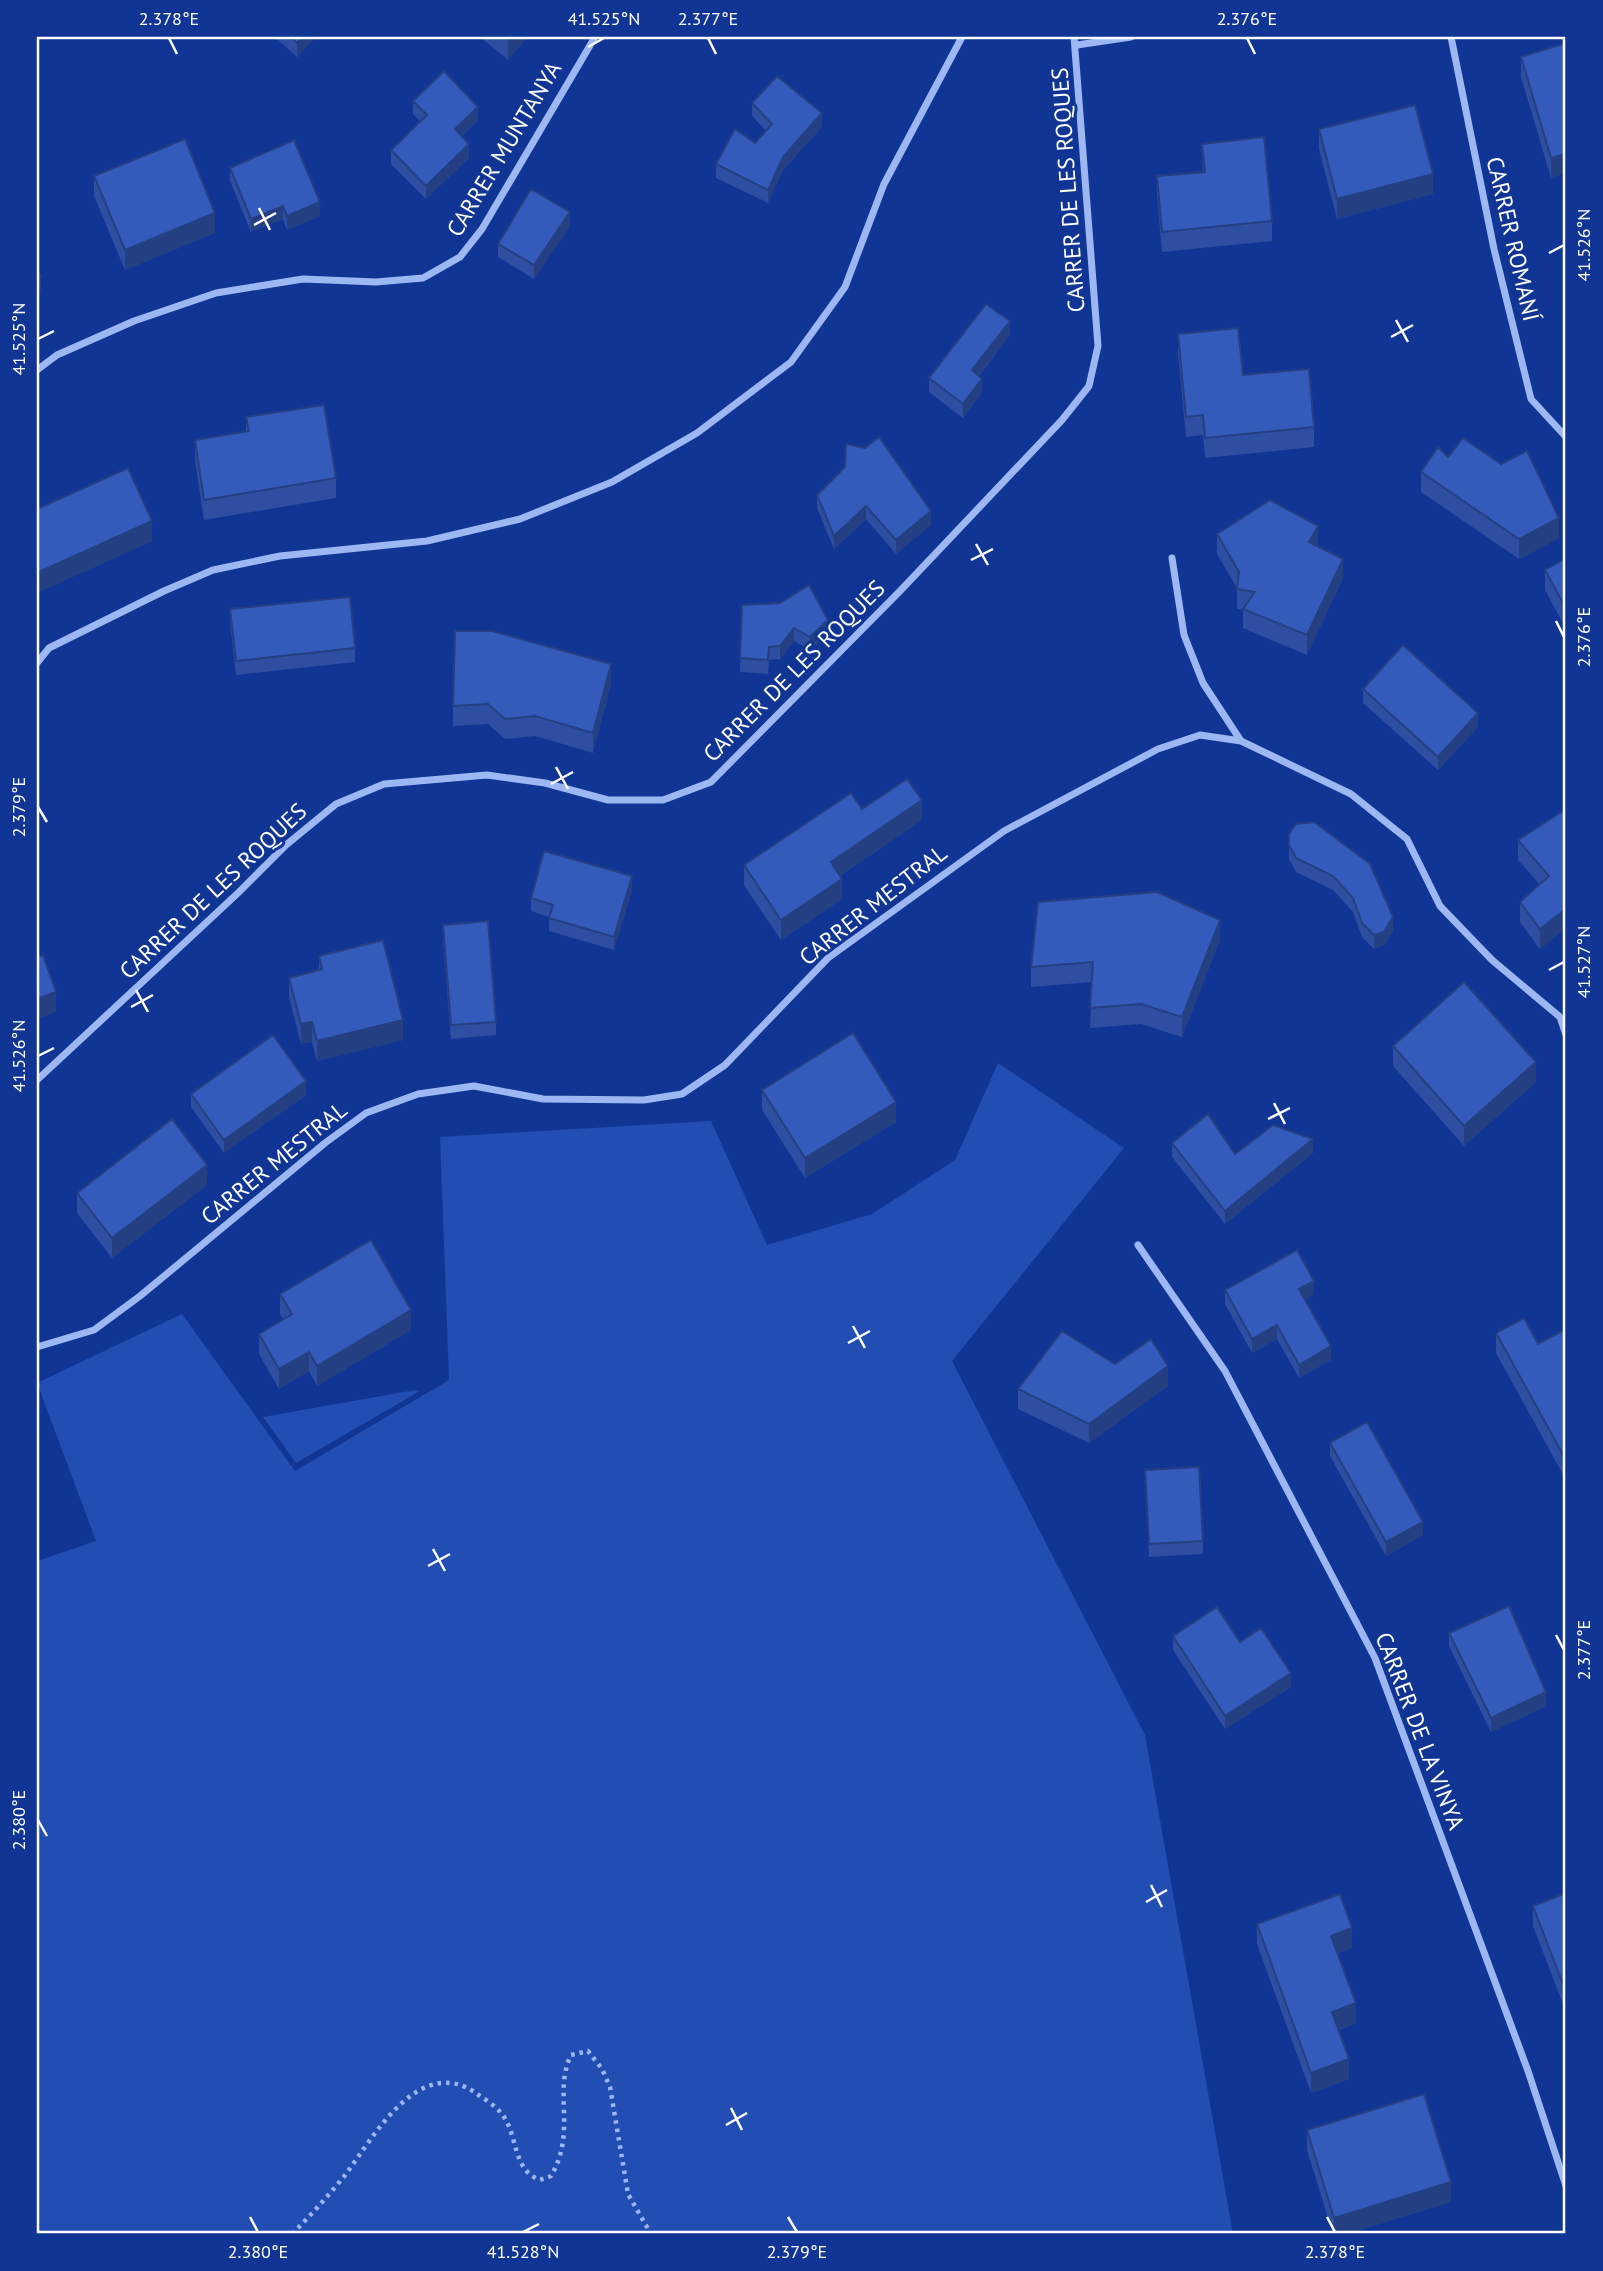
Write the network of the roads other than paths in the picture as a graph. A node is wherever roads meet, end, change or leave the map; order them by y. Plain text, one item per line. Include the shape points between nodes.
1 (595, 37) edge
2 (962, 37) edge
3 (1131, 37) edge
4 (1451, 37) edge
5 (1075, 41) edge
6 (37, 370) edge
7 (1566, 437) edge
8 (1172, 558) dead end
9 (37, 663) edge
10 (1241, 741) junction
11 (1566, 1035) edge
12 (37, 1080) edge
13 (1138, 1245) dead end
14 (37, 1347) edge
15 (1566, 2186) edge

1 - 6 street, CARRER MUNTANYA via 482,229 460,257 423,278 376,282 303,279 216,293 134,321 57,355
2 - 9 street via 884,184 845,287 790,362 697,433 612,482 520,519 427,541 280,556 213,570 49,648
3 - 5 street
4 - 7 street, CARRER ROMANÍ via 1494,249 1531,399
5 - 12 street, CARRER DE LES ROQUES via 1098,346 1089,386 901,590 711,782 663,800 608,800 545,783 487,775 384,784 336,804 286,845
8 - 10 street via 1184,635 1203,683
10 - 11 street via 1351,794 1407,839 1440,906 1492,960 1560,1017
10 - 14 street, CARRER MESTRAL via 1200,735 1158,749 1004,831 828,958 725,1065 682,1094 644,1100 543,1098 474,1086 418,1094 366,1113 94,1331
13 - 15 street, CARRER DE LA VINYA via 1225,1371 1375,1658

